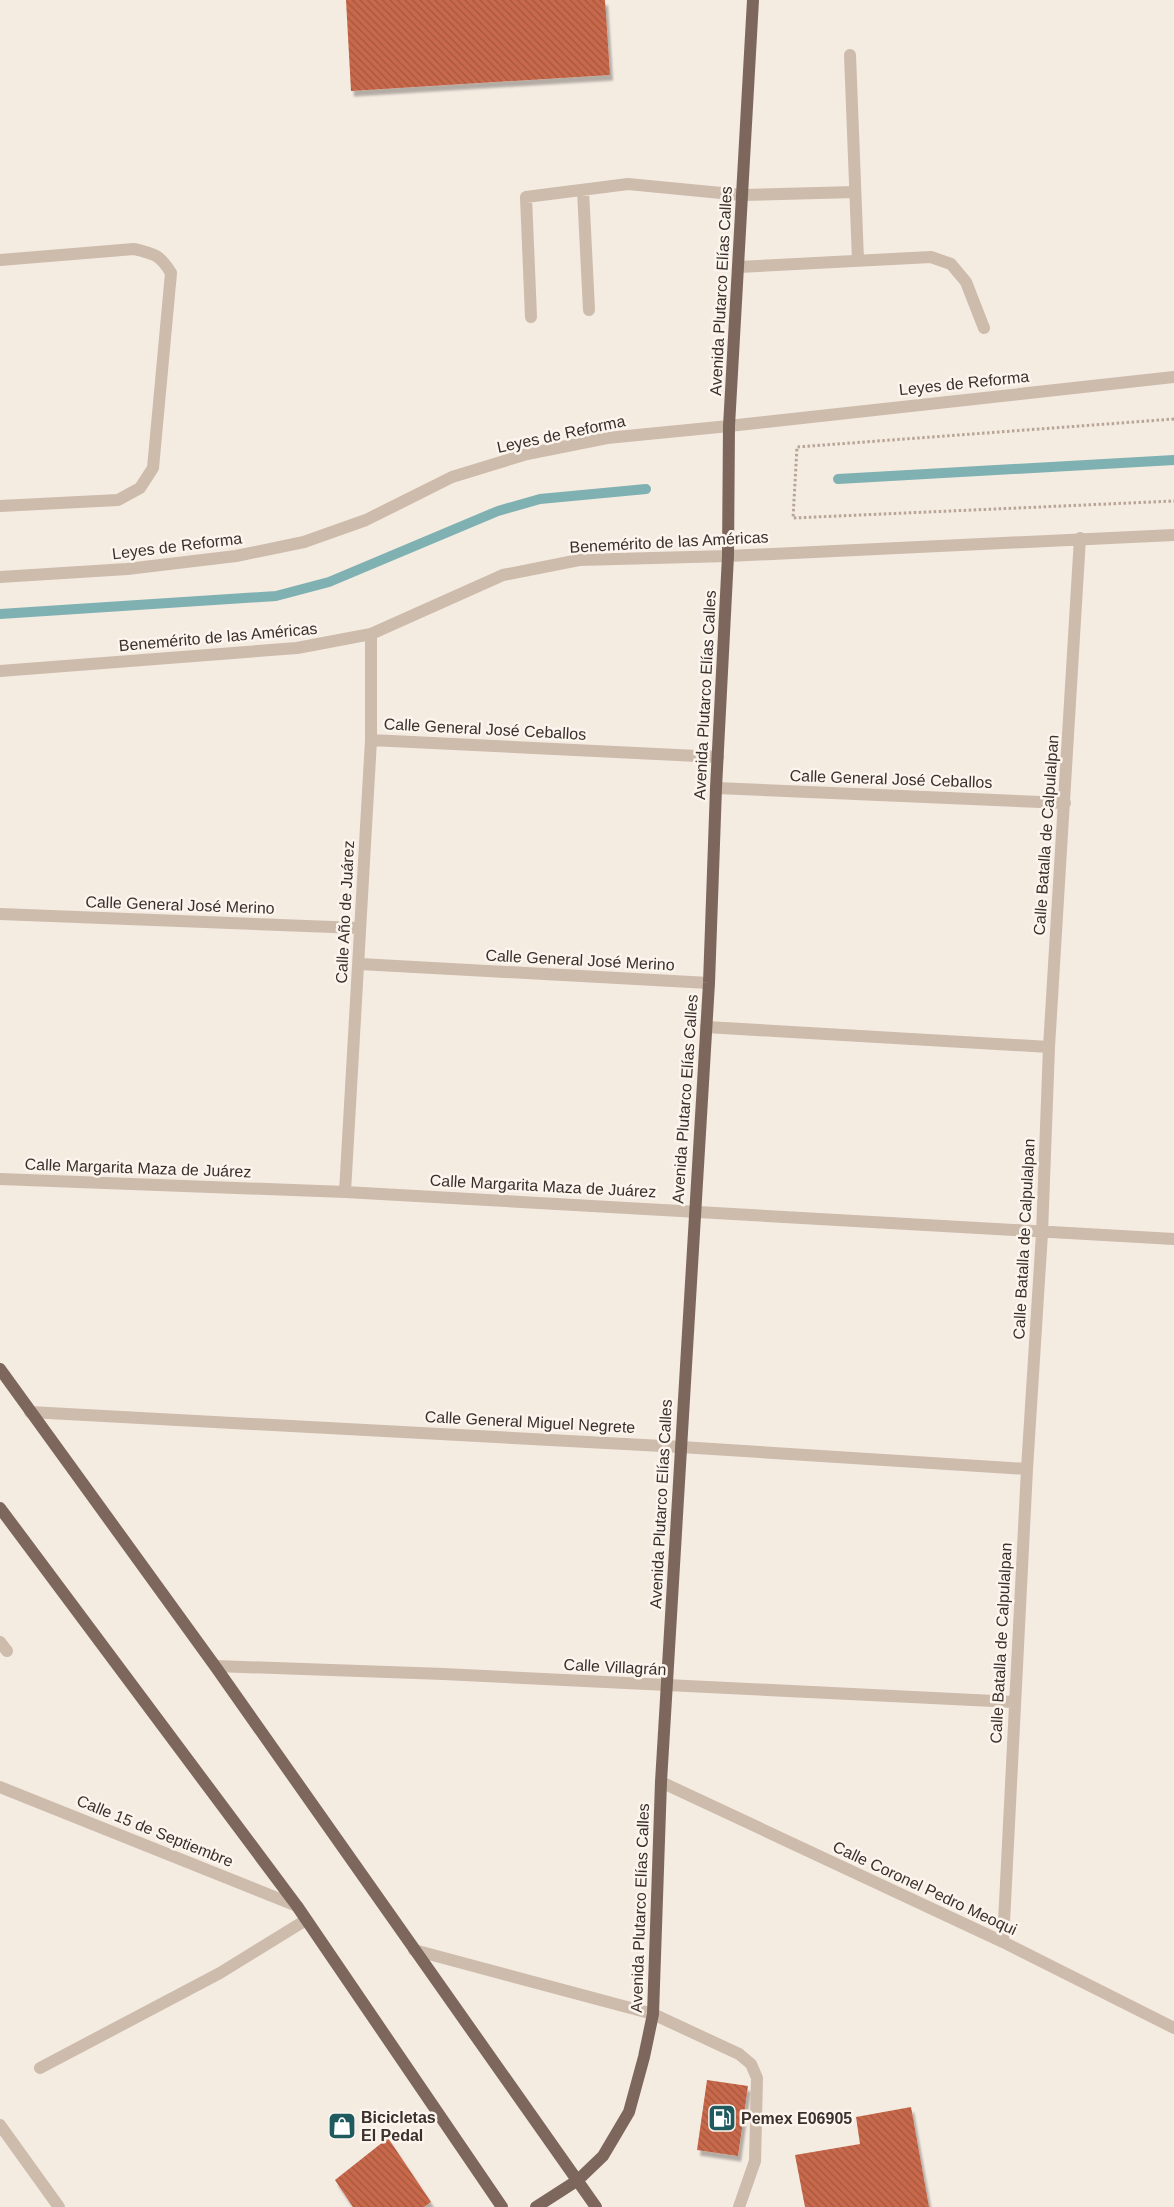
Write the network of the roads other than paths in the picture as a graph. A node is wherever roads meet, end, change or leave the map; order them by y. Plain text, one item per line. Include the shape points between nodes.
1 (753, 0) edge
2 (850, 55) dead end
3 (583, 190) junction
4 (855, 192) junction
5 (742, 195) junction
6 (0, 260) edge
7 (858, 260) junction
8 (738, 267) junction
9 (589, 310) dead end
10 (531, 317) dead end
11 (984, 328) dead end
12 (1174, 377) edge
13 (729, 426) junction
14 (0, 506) edge
15 (1174, 535) edge
16 (1080, 538) junction
17 (728, 556) junction
18 (0, 577) edge
19 (371, 634) junction
20 (0, 671) edge
21 (371, 740) junction
22 (718, 757) junction
23 (716, 788) junction
24 (1065, 803) junction
25 (0, 914) edge
26 (359, 928) junction
27 (360, 964) junction
28 (709, 983) junction
29 (706, 1027) junction
30 (1049, 1047) junction
31 (0, 1180) edge
32 (345, 1192) junction
33 (694, 1211) junction
34 (1042, 1233) junction
35 (1174, 1239) edge
36 (0, 1369) edge
37 (30, 1412) junction
38 (681, 1447) junction
39 (1027, 1469) junction
40 (0, 1508) edge
41 (215, 1666) junction
42 (666, 1686) junction
43 (1014, 1702) junction
44 (661, 1782) junction
45 (0, 1787) edge
46 (297, 1906) junction
47 (306, 1920) junction
48 (1003, 1942) junction
49 (414, 1950) junction
50 (653, 2014) junction
51 (1174, 2028) edge
52 (40, 2068) dead end
53 (0, 2125) edge
54 (578, 2180) junction
55 (59, 2207) edge
56 (502, 2207) edge
57 (536, 2207) edge
58 (596, 2207) edge
59 (739, 2207) edge

1 - 5 main road, Avenida Plutarco Elías Calles
2 - 4 street
3 - 5 street via 628,184
3 - 9 street
3 - 10 street via 526,197
4 - 5 street
4 - 7 street
5 - 8 main road, Avenida Plutarco Elías Calles
6 - 14 street via 134,249 163,260 171,274 153,468 140,488 118,500
7 - 8 street
7 - 11 street via 931,257 951,264 966,282
8 - 13 main road, Avenida Plutarco Elías Calles
12 - 13 street, Leyes de Reforma
13 - 17 main road, Avenida Plutarco Elías Calles
13 - 18 street, Leyes de Reforma via 607,438 527,454 452,477 366,520 304,542 236,556 128,569
15 - 16 street, Benemérito de las Américas
16 - 17 street, Benemérito de las Américas
16 - 24 street, Calle Batalla de Calpulalpan
17 - 19 street, Benemérito de las Américas via 579,560 503,575
17 - 22 main road, Avenida Plutarco Elías Calles
19 - 20 street, Benemérito de las Américas via 297,648
19 - 21 street, Calle Año de Juárez
21 - 22 street, Calle General José Ceballos
21 - 26 street, Calle Año de Juárez
22 - 23 main road, Avenida Plutarco Elías Calles
23 - 24 street, Calle General José Ceballos
23 - 28 main road, Avenida Plutarco Elías Calles
24 - 30 street, Calle Batalla de Calpulalpan
25 - 26 street, Calle General José Merino
26 - 27 street, Calle Año de Juárez
27 - 28 street, Calle General José Merino
27 - 32 street, Calle Año de Juárez
28 - 29 main road, Avenida Plutarco Elías Calles
29 - 30 street
29 - 33 main road, Avenida Plutarco Elías Calles
30 - 34 street, Calle Batalla de Calpulalpan
31 - 32 street, Calle Margarita Maza de Juárez
32 - 33 street, Calle Margarita Maza de Juárez
33 - 34 street, Calle Margarita Maza de Juárez
33 - 38 main road, Avenida Plutarco Elías Calles
34 - 35 street, Calle Margarita Maza de Juárez
34 - 39 street, Calle Batalla de Calpulalpan
36 - 37 main road
37 - 38 street, Calle General Miguel Negrete
37 - 41 main road
38 - 39 street, Calle General Miguel Negrete
38 - 42 main road, Avenida Plutarco Elías Calles
39 - 43 street, Calle Batalla de Calpulalpan
40 - 46 main road
41 - 42 street, Calle Villagrán
41 - 49 main road
42 - 43 street, Calle Villagrán
42 - 44 main road, Avenida Plutarco Elías Calles
43 - 48 street, Calle Batalla de Calpulalpan
44 - 48 street, Calle Coronel Pedro Meoqui
44 - 50 main road, Avenida Plutarco Elías Calles
45 - 46 street, Calle 15 de Septiembre
46 - 47 main road
47 - 52 street via 220,1973
47 - 56 main road
48 - 51 street, Calle Coronel Pedro Meoqui
49 - 50 street
49 - 54 main road
50 - 54 main road, Avenida Plutarco Elías Calles via 629,2112 603,2156
50 - 59 street via 739,2054 751,2064 757,2078 755,2161
53 - 55 street
54 - 57 main road, Avenida Plutarco Elías Calles
54 - 58 main road

